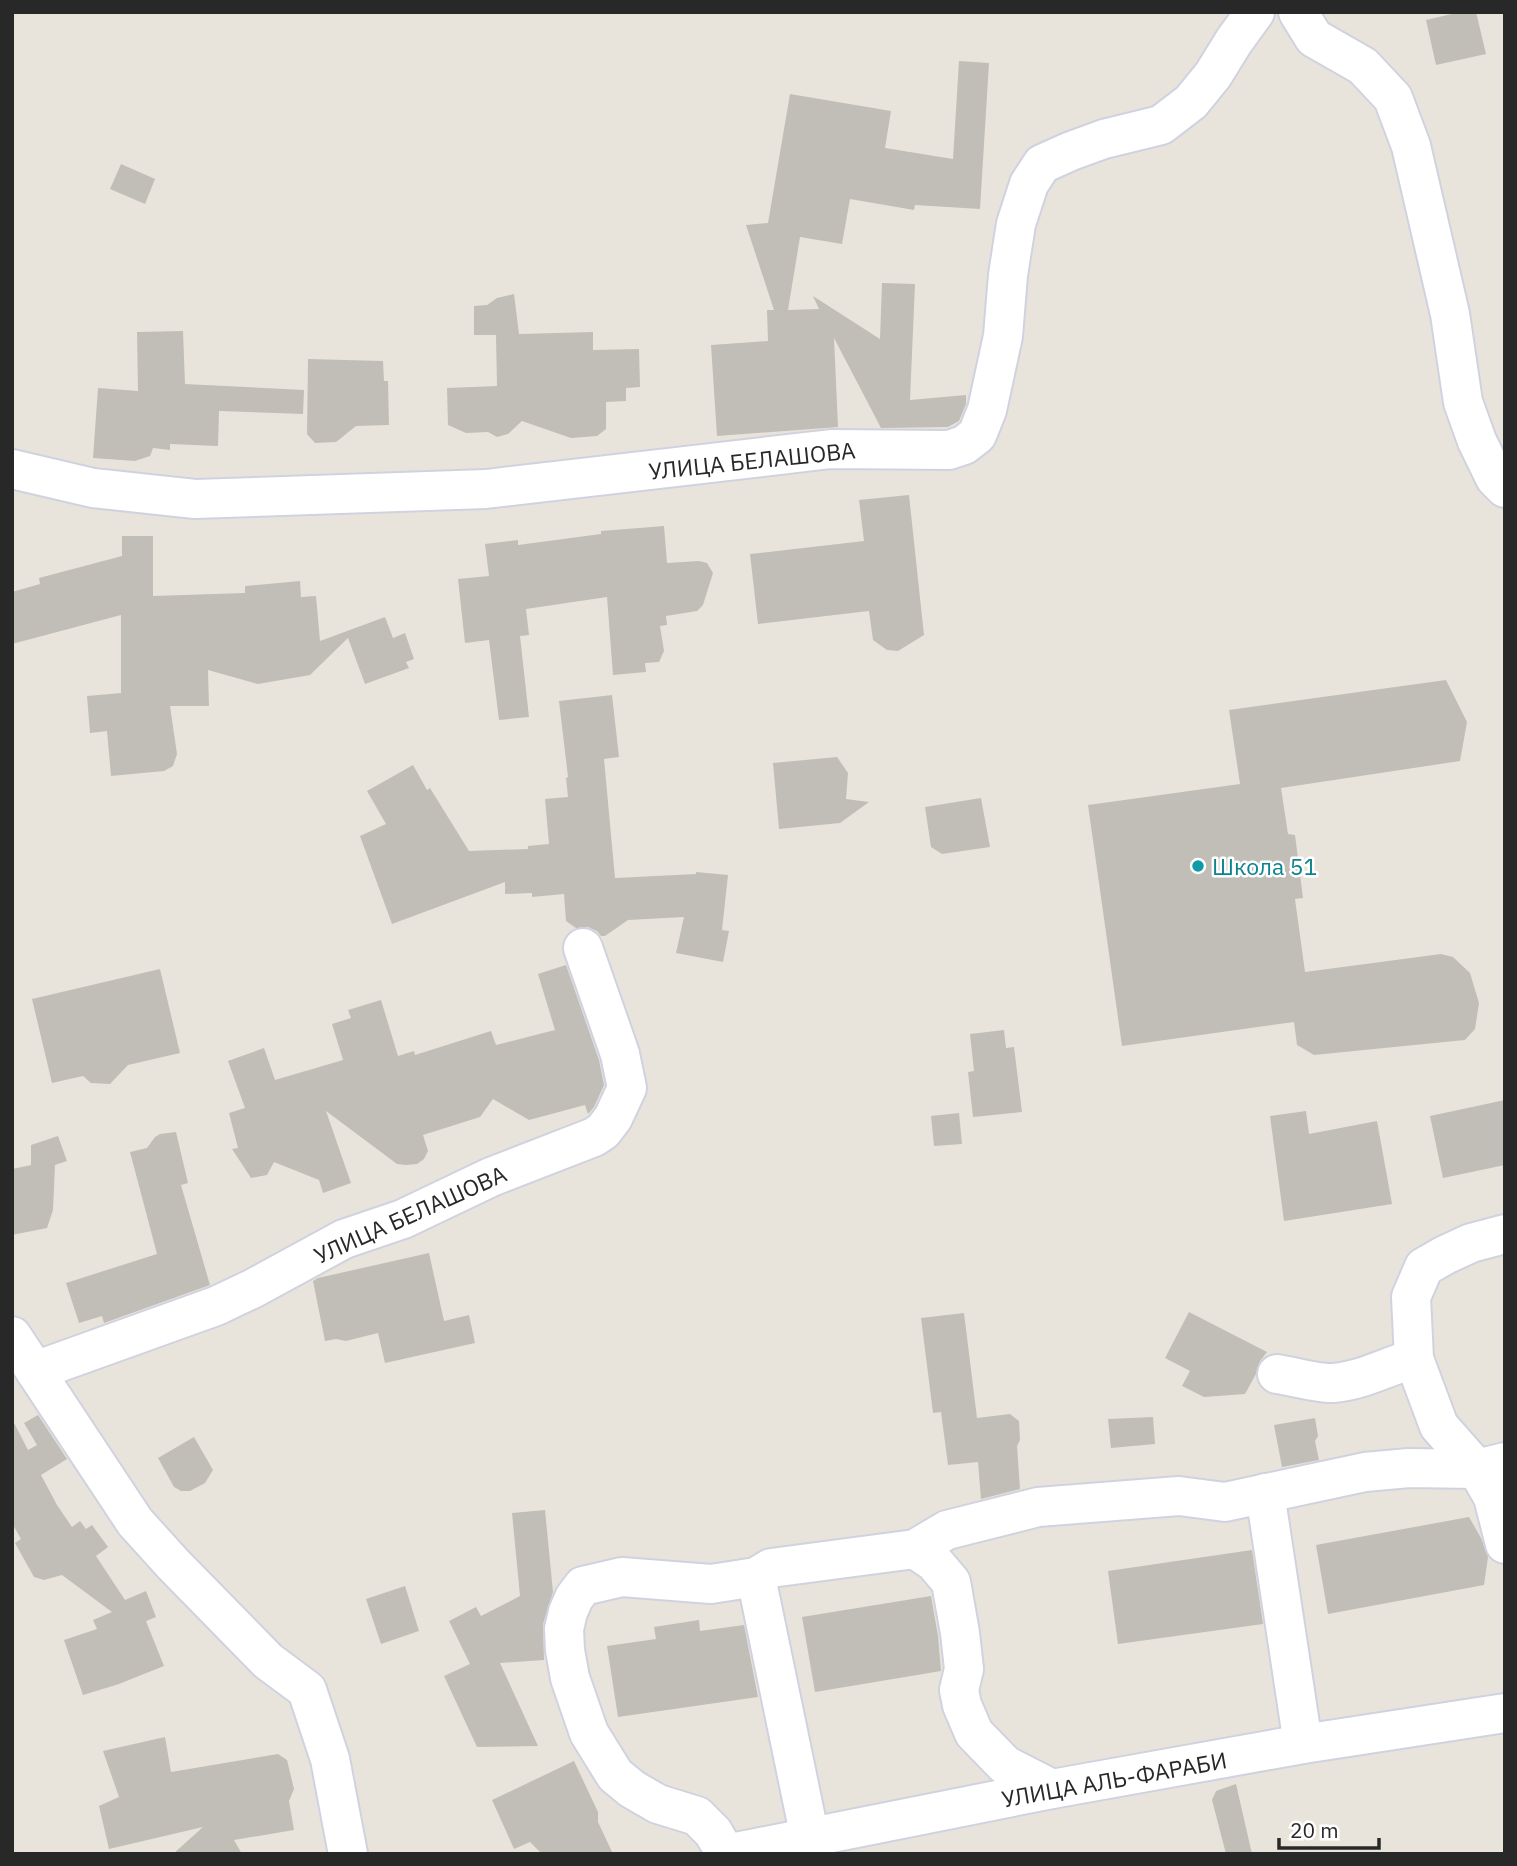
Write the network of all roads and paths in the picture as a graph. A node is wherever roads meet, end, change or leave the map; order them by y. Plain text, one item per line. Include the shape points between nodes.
1 (1255, 12) edge
2 (1298, 12) edge
3 (12, 469) edge
4 (1505, 488) edge
5 (583, 948) dead end
6 (1505, 1234) edge
7 (12, 1336) edge
8 (1414, 1359) junction
9 (35, 1371) junction
10 (1278, 1374) dead end
11 (1491, 1465) edge
12 (1265, 1493) junction
13 (1505, 1544) edge
14 (915, 1549) junction
15 (756, 1577) junction
16 (1505, 1713) edge
17 (1303, 1744) junction
18 (1052, 1789) junction
19 (810, 1838) junction
20 (348, 1854) edge
21 (726, 1854) edge

1 - 3 street, УЛИЦА БЕЛАШОВА via 1191,102 1161,125 1104,139 1042,164 1029,184 1016,224 1003,336 987,410 977,435 964,445 949,450 831,449 486,489 195,499 93,488
2 - 4 street via 1314,38 1363,66 1393,98 1411,146 1450,314 1463,402 1494,478
5 - 9 street, УЛИЦА БЕЛАШОВА via 627,1087 603,1131 404,1219 344,1239 216,1306
6 - 8 street via 1471,1243 1424,1268 1411,1297
7 - 9 street
8 - 10 street via 1331,1384
8 - 11 street via 1439,1426
9 - 20 street via 135,1521 268,1661 307,1690 330,1759
11 - 12 street via 1365,1472
11 - 13 street via 1493,1497
12 - 14 street via 1225,1502 1180,1496 1038,1507 947,1530
12 - 17 street
14 - 15 street via 771,1568
14 - 18 street via 951,1582 964,1670 959,1690 974,1733 1005,1765
15 - 19 street
15 - 21 street via 711,1584 622,1577 605,1580 583,1586 568,1612 565,1629 568,1669 578,1702 589,1733 615,1775 658,1804 697,1816
16 - 17 street, УЛИЦА АЛЬ-ФАРАБИ
17 - 18 street, УЛИЦА АЛЬ-ФАРАБИ
18 - 19 street, УЛИЦА АЛЬ-ФАРАБИ
19 - 21 street, УЛИЦА АЛЬ-ФАРАБИ

